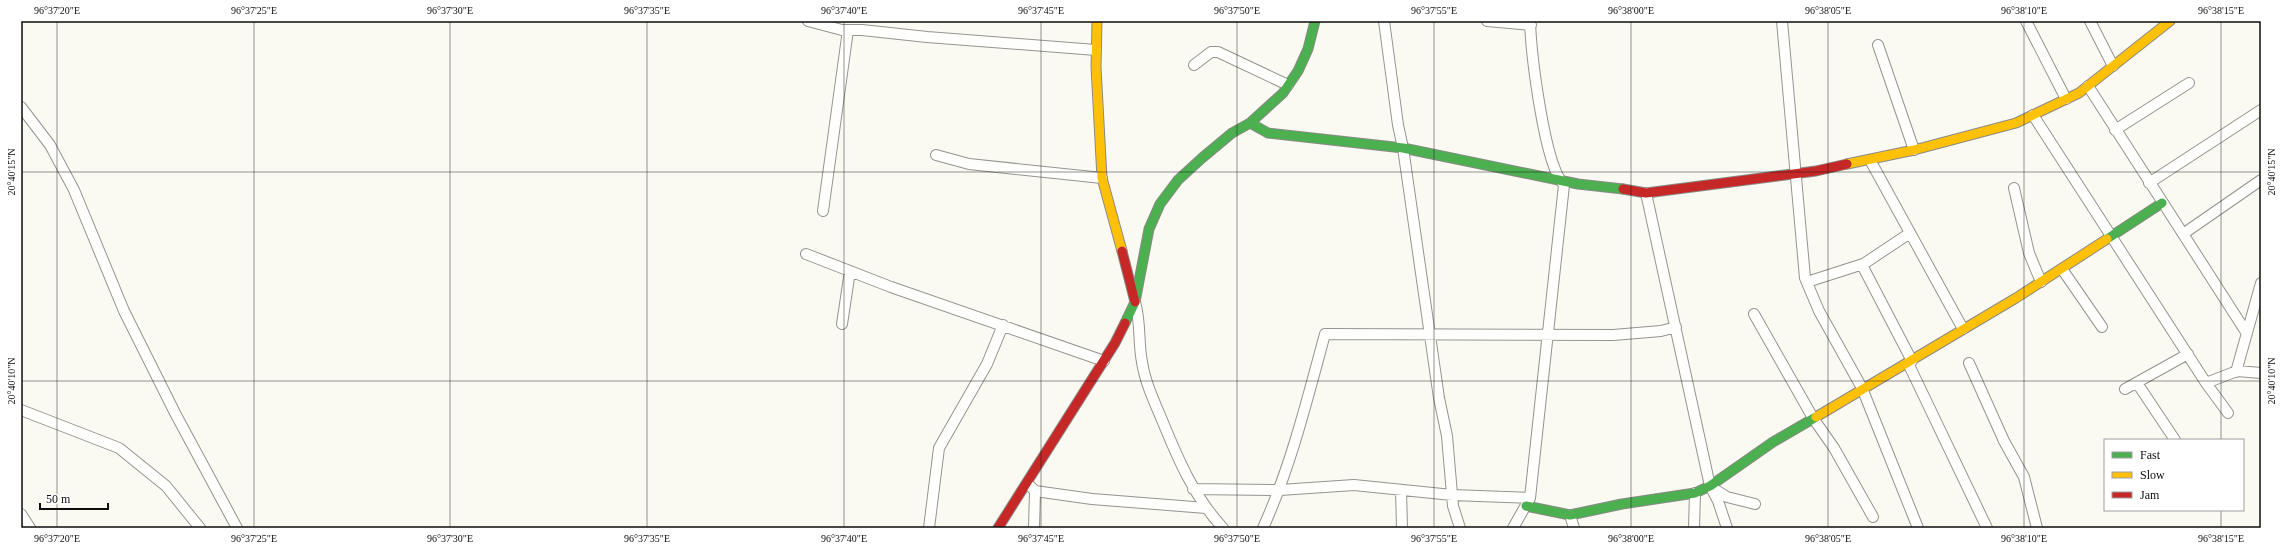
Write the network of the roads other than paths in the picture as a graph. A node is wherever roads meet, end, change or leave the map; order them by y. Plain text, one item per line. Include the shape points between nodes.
1 (808, 21) edge
2 (1096, 21) edge
3 (1315, 21) edge
4 (1384, 21) edge
5 (1390, 21) edge
6 (1487, 21) edge
7 (1782, 21) edge
8 (2026, 21) edge
9 (2090, 21) edge
10 (2170, 21) edge
11 (1530, 23) edge
12 (2160, 24) edge
13 (848, 30) junction
14 (1385, 33) junction
15 (1878, 45) dead end
16 (1096, 50) junction
17 (1194, 65) dead end
18 (2113, 66) junction
19 (2189, 83) dead end
20 (1288, 85) junction
21 (2088, 86) junction
22 (2066, 99) junction
23 (21, 108) edge
24 (2261, 110) edge
25 (2033, 115) junction
26 (1250, 123) junction
27 (2116, 130) junction
28 (1403, 148) junction
29 (1914, 150) junction
30 (936, 155) dead end
31 (1870, 160) junction
32 (1796, 174) junction
33 (1102, 178) junction
34 (1559, 180) junction
35 (2261, 180) edge
36 (2149, 183) junction
37 (2014, 188) dead end
38 (1646, 193) junction
39 (2162, 203) junction
40 (823, 211) dead end
41 (1910, 234) junction
42 (2183, 234) junction
43 (2112, 236) junction
44 (806, 254) dead end
45 (1863, 264) junction
46 (2062, 269) junction
47 (850, 271) junction
48 (1807, 282) junction
49 (2041, 282) junction
50 (2261, 283) edge
51 (1135, 302) junction
52 (1754, 314) dead end
53 (842, 324) dead end
54 (1003, 325) junction
55 (1676, 327) junction
56 (2102, 327) dead end
57 (1963, 329) junction
58 (2246, 332) junction
59 (1430, 334) junction
60 (1547, 336) junction
61 (2188, 354) junction
62 (1104, 360) junction
63 (1910, 362) junction
64 (1969, 363) dead end
65 (2236, 372) junction
66 (2261, 373) edge
67 (2137, 383) junction
68 (2206, 383) junction
69 (1862, 388) junction
70 (2125, 389) dead end
71 (21, 410) edge
72 (2228, 413) dead end
73 (1813, 418) junction
74 (2174, 439) edge
75 (1026, 483) junction
76 (1710, 486) junction
77 (1193, 489) junction
78 (1280, 490) junction
79 (1401, 490) junction
80 (1035, 491) junction
81 (1695, 492) junction
82 (1452, 495) junction
83 (1528, 502) junction
84 (1755, 504) dead end
85 (1206, 508) junction
86 (21, 514) edge
87 (1570, 515) junction
88 (1873, 517) dead end
89 (30, 528) edge
90 (200, 528) edge
91 (237, 528) edge
92 (929, 528) edge
93 (998, 528) edge
94 (1034, 528) edge
95 (1224, 528) edge
96 (1263, 528) edge
97 (1402, 528) edge
98 (1460, 528) edge
99 (1513, 528) edge
100 (1574, 528) edge
101 (1694, 528) edge
102 (1727, 528) edge
103 (1918, 528) edge
104 (1987, 528) edge
105 (2037, 528) edge

1 - 13 street
2 - 16 street
3 - 20 street via 1308,49
4 - 14 street
5 - 14 street
6 - 11 street
7 - 32 street
8 - 22 street
9 - 18 street
10 - 12 street
11 - 34 street via 1547,146
12 - 18 street
13 - 16 street
13 - 40 street
14 - 28 street
15 - 29 street
16 - 33 street
17 - 20 street via 1211,52 1218,52
18 - 21 street
19 - 27 street
20 - 26 street
21 - 22 street
21 - 27 street
22 - 25 street
23 - 91 street via 50,145 74,190 124,312
24 - 36 street
25 - 29 street via 2016,123
25 - 43 street
26 - 28 street via 1268,133
26 - 51 street via 1232,133 1202,158 1178,180 1160,204 1149,229
27 - 36 street
28 - 34 street
28 - 59 street
29 - 31 street
30 - 33 street via 969,164
31 - 32 street
31 - 41 street
32 - 38 street
32 - 48 street via 1801,243
33 - 51 street
34 - 38 street
34 - 60 street via 1564,185
35 - 42 street
36 - 39 street
37 - 49 street via 2029,253
38 - 55 street
39 - 42 street
39 - 43 street
41 - 45 street
41 - 57 street
42 - 58 street
43 - 46 street
43 - 61 street
44 - 47 street
45 - 48 street
45 - 63 street
46 - 49 street
46 - 56 street
47 - 53 street
47 - 54 street
48 - 69 street via 1819,311
49 - 57 street
50 - 58 street
51 - 62 street
51 - 77 street via 1140,317 1142,362 1150,392
52 - 73 street
54 - 62 street
54 - 92 street via 987,364 938,448
55 - 60 street via 1661,332
55 - 76 street
57 - 63 street
58 - 65 street
59 - 60 street
59 - 78 street via 1325,334
59 - 82 street via 1447,436
60 - 83 street
61 - 67 street
61 - 68 street
62 - 75 street
63 - 69 street
63 - 104 street
64 - 105 street via 2004,441 2024,477
65 - 66 street
65 - 68 street
67 - 70 street
67 - 74 street
68 - 72 street
69 - 73 street
69 - 103 street
71 - 90 street via 118,448 166,486
73 - 76 street via 1773,442
73 - 88 street via 1834,448
75 - 80 street
75 - 93 street
76 - 81 street
76 - 84 street via 1727,497
76 - 102 street
77 - 78 street
77 - 85 street
78 - 79 street via 1354,485
78 - 96 street
79 - 82 street
79 - 97 street
80 - 85 street via 1092,499
80 - 94 street
81 - 87 street
81 - 101 street
82 - 83 street
82 - 98 street
83 - 87 street
83 - 99 street
85 - 95 street
86 - 89 street
87 - 100 street

